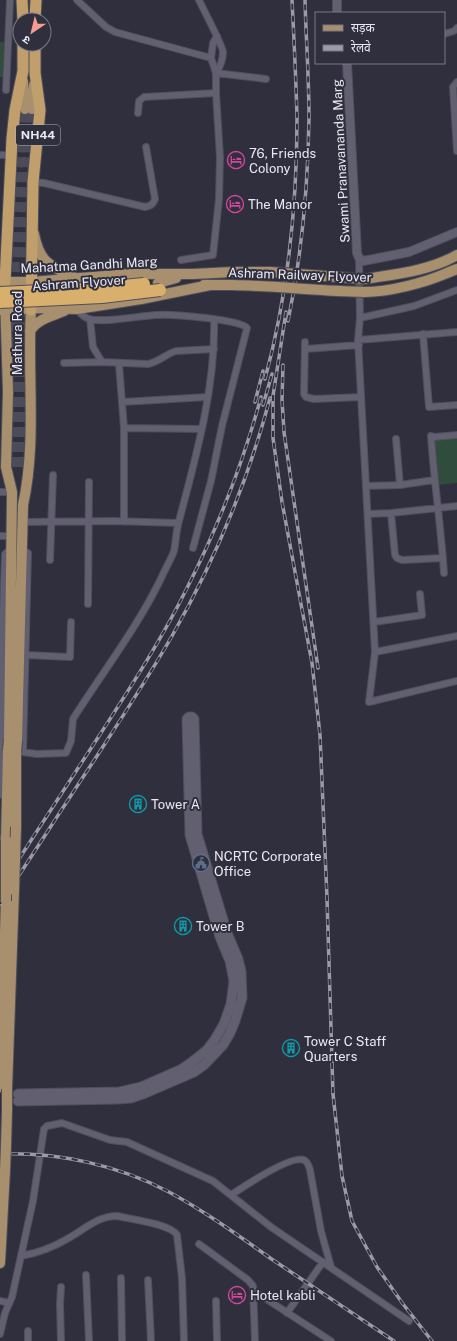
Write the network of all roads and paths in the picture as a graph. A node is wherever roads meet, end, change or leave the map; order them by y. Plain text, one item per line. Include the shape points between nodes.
1 (10, 0) edge
2 (22, 0) edge
3 (36, 0) edge
4 (78, 0) edge
5 (199, 0) edge
6 (337, 0) edge
7 (23, 12) edge
8 (35, 12) edge
9 (337, 12) edge
10 (457, 28) edge
11 (445, 34) edge
12 (217, 36) junction
13 (23, 52) edge
14 (35, 52) edge
15 (211, 58) junction
16 (348, 64) edge
17 (23, 71) junction
18 (35, 73) junction
19 (216, 73) junction
20 (266, 79) dead end
21 (457, 82) edge
22 (6, 90) dead end
23 (216, 93) junction
24 (138, 113) dead end
25 (456, 127) edge
26 (146, 147) dead end
27 (457, 151) edge
28 (5, 155) edge
29 (33, 182) junction
30 (33, 227) junction
31 (457, 232) edge
32 (6, 253) junction
33 (455, 256) edge
34 (359, 258) junction
35 (181, 260) dead end
36 (0, 264) edge
37 (457, 269) edge
38 (193, 274) junction
39 (75, 278) junction
40 (2, 282) edge
41 (31, 282) junction
42 (210, 285) junction
43 (159, 286) junction
44 (457, 290) edge
45 (0, 293) edge
46 (2, 307) edge
47 (73, 309) junction
48 (31, 310) junction
49 (360, 318) junction
50 (90, 319) junction
51 (214, 319) junction
52 (0, 330) edge
53 (30, 331) junction
54 (457, 332) edge
55 (423, 334) junction
56 (6, 340) junction
57 (359, 342) junction
58 (214, 349) junction
59 (64, 362) dead end
60 (102, 362) junction
61 (119, 364) junction
62 (4, 392) edge
63 (207, 397) junction
64 (361, 397) junction
65 (122, 402) junction
66 (457, 405) edge
67 (124, 428) junction
68 (201, 429) junction
69 (457, 435) edge
70 (396, 439) dead end
71 (11, 467) edge
72 (53, 475) dead end
73 (434, 480) junction
74 (89, 482) dead end
75 (400, 485) junction
76 (366, 486) junction
77 (0, 492) edge
78 (12, 492) junction
79 (22, 505) junction
80 (457, 506) edge
81 (438, 507) junction
82 (391, 513) junction
83 (368, 514) junction
84 (23, 522) junction
85 (52, 522) junction
86 (88, 522) junction
87 (124, 522) junction
88 (178, 523) junction
89 (0, 536) edge
90 (12, 536) junction
91 (193, 548) dead end
92 (11, 553) junction
93 (22, 554) junction
94 (443, 558) junction
95 (50, 560) dead end
96 (444, 573) dead end
97 (420, 594) dead end
98 (88, 604) dead end
99 (2, 611) edge
100 (71, 622) dead end
101 (374, 622) junction
102 (457, 636) edge
103 (375, 652) junction
104 (26, 656) junction
105 (457, 681) edge
106 (1, 749) edge
107 (23, 752) junction
108 (0, 848) edge
109 (5, 945) junction
110 (0, 956) edge
111 (0, 1078) edge
112 (0, 1087) edge
113 (18, 1098) joint
114 (231, 1195) junction
115 (199, 1244) dead end
116 (21, 1256) junction
117 (323, 1262) junction
118 (0, 1263) edge
119 (331, 1267) junction
120 (86, 1275) dead end
121 (121, 1278) dead end
122 (148, 1280) dead end
123 (61, 1287) dead end
124 (254, 1289) junction
125 (0, 1301) edge
126 (216, 1301) dead end
127 (9, 1303) junction
128 (287, 1313) junction
129 (409, 1321) dead end
130 (28, 1331) dead end
131 (0, 1334) edge
132 (28, 1341) edge
133 (62, 1341) edge
134 (89, 1341) edge
135 (122, 1341) edge
136 (151, 1341) edge
137 (184, 1341) edge
138 (217, 1341) edge
139 (255, 1341) edge
140 (331, 1341) edge

1 - 22 street
2 - 7 highway
3 - 8 highway
4 - 15 street via 106,27 115,32
5 - 12 street
6 - 9 street
10 - 11 street
12 - 15 street via 213,43
12 - 19 street via 224,52
13 - 17 highway, Mathura Road / NH44
14 - 18 highway, Mathura Road / NH44
15 - 19 street
16 - 34 street, Swami Pranavananda Marg
17 - 18 main road via 28,109
17 - 28 highway, Mathura Road / NH44
18 - 29 highway, Mathura Road / NH44 via 40,110
19 - 20 street
19 - 23 street
21 - 25 street via 453,87
23 - 24 street via 144,97 139,101
23 - 35 street via 220,157 213,255
25 - 27 street
26 - 29 street via 155,199 150,206
28 - 32 highway, Mathura Road / NH44
29 - 30 highway, Mathura Road / NH44
30 - 39 main road via 42,258 49,265
30 - 41 highway, Mathura Road / NH44
31 - 34 street via 410,252 363,261
32 - 36 main road
32 - 40 highway, Mathura Road / NH44
33 - 38 main road, Ashram Railway Flyover, bridge via 428,267 364,279 270,272
34 - 49 street
37 - 42 main road, Ashram Railway Flyover, bridge via 407,286 364,292
38 - 39 main road, Mahatma Gandhi Marg via 130,274
38 - 43 main road, Mahatma Gandhi Marg
39 - 41 main road, Mahatma Gandhi Marg
39 - 47 main road
40 - 41 main road, Mahatma Gandhi Marg
40 - 46 main road, Mathura Road / NH44
41 - 48 highway, Mathura Road / NH44
42 - 43 main road
42 - 47 main road
43 - 45 highway, Ashram Flyover, bridge
43 - 46 highway, Ashram Flyover, bridge via 102,297
44 - 49 street via 414,306
46 - 48 main road
46 - 56 main road, Mathura Road
47 - 48 main road
47 - 50 street
47 - 53 main road via 45,318 32,326
48 - 53 main road, Mathura Road
49 - 57 street
50 - 51 street via 158,314
50 - 60 street via 94,347
51 - 58 street
51 - 91 street via 243,325 247,331
52 - 56 main road
53 - 79 main road, Mathura Road via 28,482
54 - 55 street
55 - 57 street
55 - 66 street via 428,407
56 - 62 main road, Mathura Road
57 - 64 street
57 - 64 street via 305,346 304,394 314,399
58 - 61 street via 176,350 154,363
58 - 63 street
59 - 60 street
60 - 61 street
61 - 65 street
62 - 71 main road, Mathura Road
63 - 65 street
63 - 68 street
64 - 76 street
65 - 67 street
67 - 68 street
67 - 87 street
68 - 88 street
69 - 73 street via 431,436
70 - 75 street
71 - 78 main road, Mathura Road
71 - 79 main road
72 - 85 street
73 - 75 street
73 - 81 street
74 - 86 street
75 - 76 street
76 - 83 street
77 - 78 street
78 - 90 main road, Mathura Road
79 - 84 main road, Mathura Road
80 - 81 street
81 - 82 street
81 - 94 street
82 - 83 street
82 - 94 street via 397,558
83 - 101 street
84 - 85 street
84 - 93 main road, Mathura Road
85 - 86 street
85 - 95 street
86 - 87 street
86 - 98 street
87 - 88 street
88 - 107 street via 174,551 165,571 144,611 73,719 71,741 66,753
89 - 90 street
90 - 92 main road, Mathura Road
92 - 99 street via 5,554
92 - 109 main road, Mathura Road, bridge
93 - 104 street via 28,553
93 - 118 main road, Mathura Road, bridge via 6,1146
94 - 96 street
97 - 101 street via 422,615
99 - 106 street
100 - 104 street via 70,657
101 - 103 street
102 - 103 street
103 - 105 street via 369,702
104 - 107 street
106 - 107 street
106 - 108 street
109 - 110 main road
109 - 111 main road, Mathura Road
111 - 112 main road, Mathura Road
113 - 113 main road via 119,1092 142,1087 192,1062 207,1050 224,1024 231,1004 234,981 190,835 187,719 192,717 197,834 241,971 242,998 235,1021 223,1045 205,1064 194,1072 143,1094 117,1099
114 - 116 street via 213,1181 127,1142 110,1140 62,1123 47,1126 44,1129
114 - 117 street via 271,1227
114 - 119 street via 278,1167 306,1160 309,1164 321,1231
115 - 124 street via 248,1280
116 - 127 street
116 - 137 street via 40,1252 68,1239 97,1220 109,1216 165,1227 176,1232 182,1278
117 - 119 street
117 - 128 street
119 - 129 street
120 - 134 street
121 - 135 street
122 - 136 street
123 - 133 street
124 - 128 street
124 - 139 street
125 - 127 street
126 - 138 street
127 - 131 street
128 - 140 street
130 - 132 street

